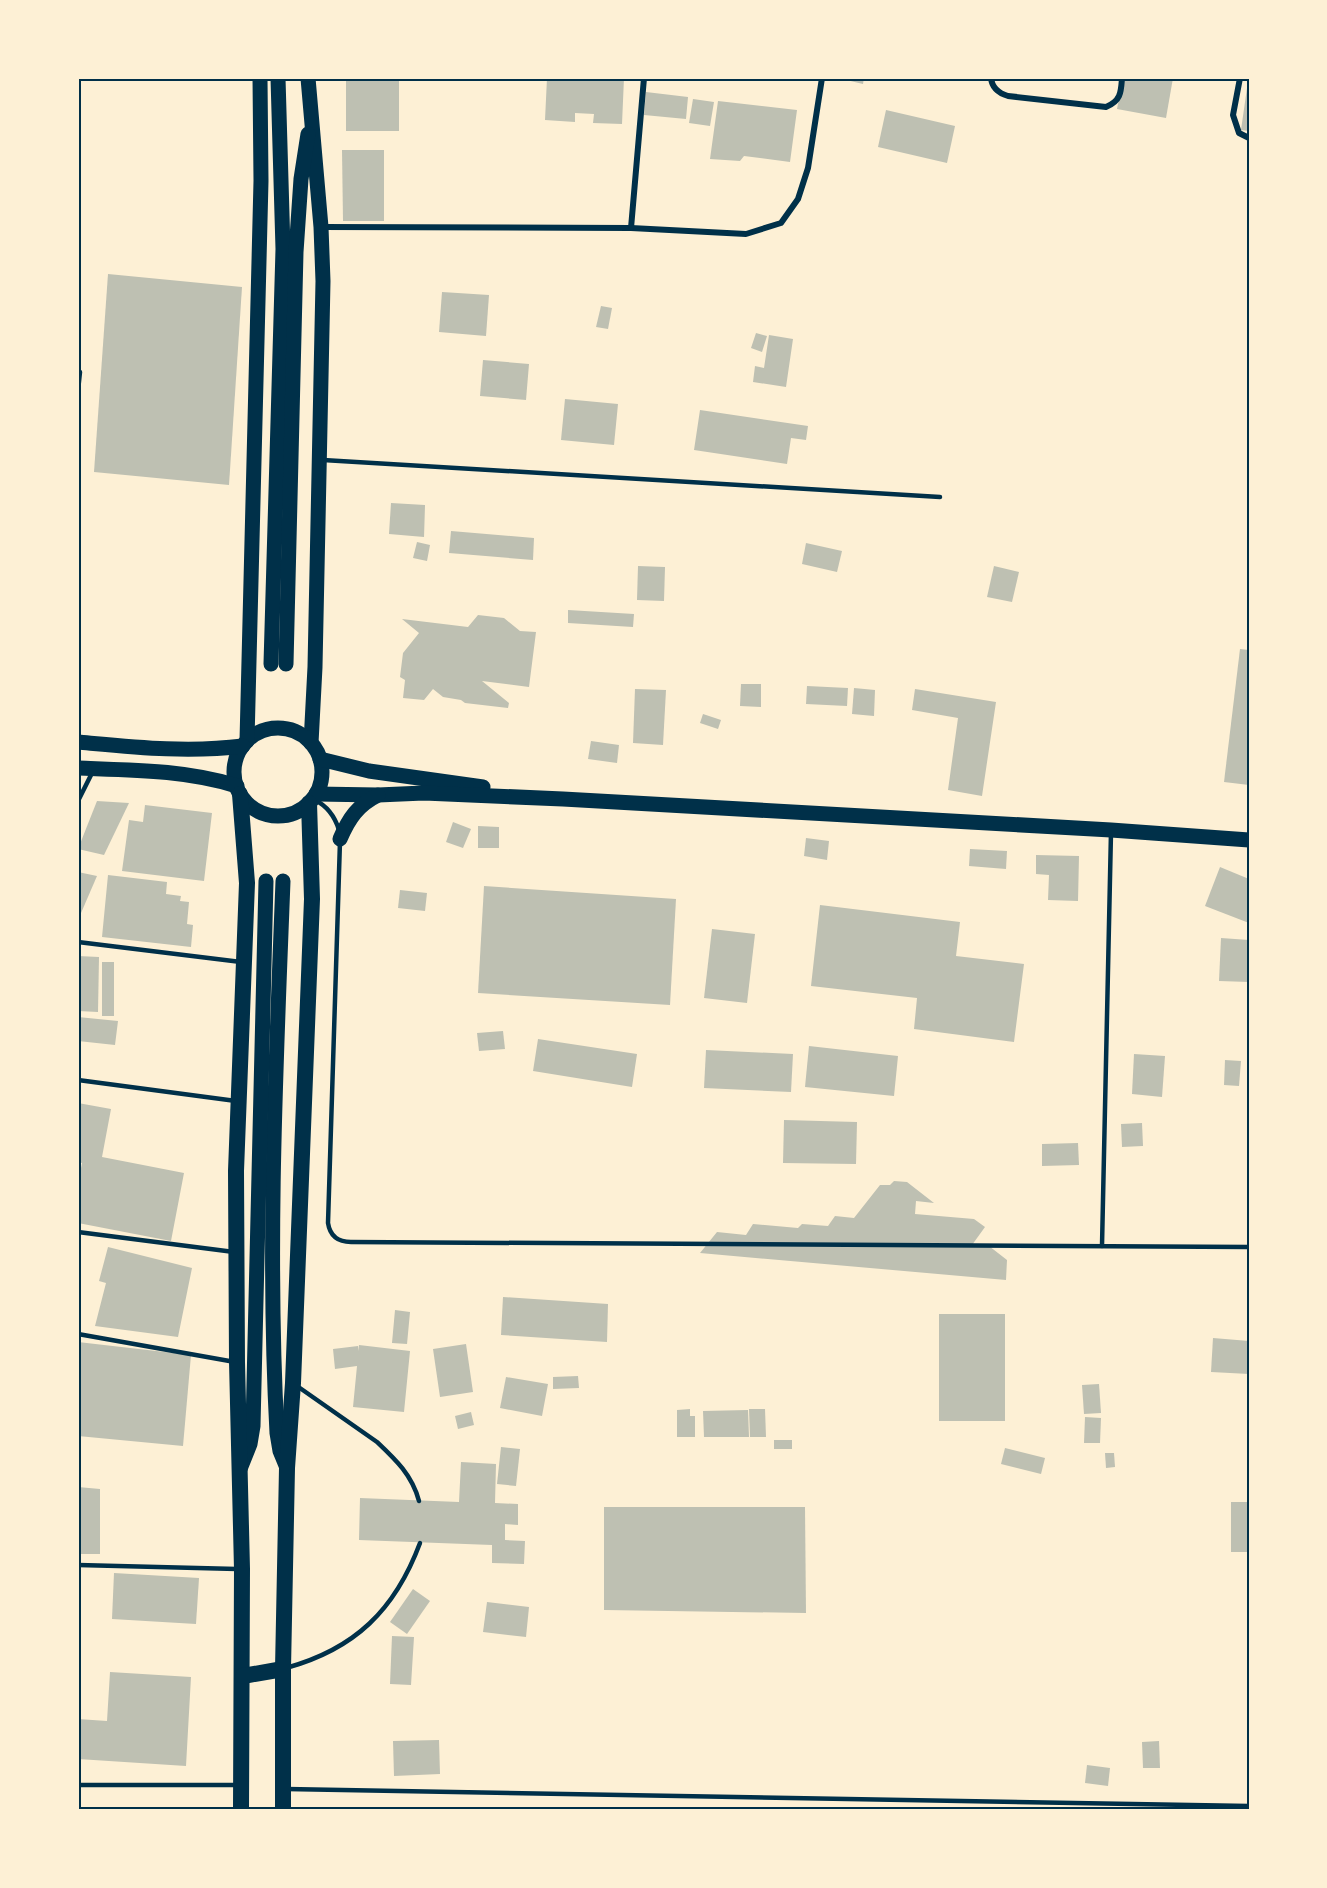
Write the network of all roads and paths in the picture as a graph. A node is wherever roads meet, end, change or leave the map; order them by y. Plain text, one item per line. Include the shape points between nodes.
1 (260, 78) edge
2 (278, 78) edge
3 (308, 78) edge
4 (644, 78) edge
5 (822, 78) edge
6 (991, 78) edge
7 (1122, 78) edge
8 (1240, 78) edge
9 (311, 117) junction
10 (1249, 138) edge
11 (321, 227) junction
12 (631, 228) junction
13 (80, 372) dead end
14 (78, 391) edge
15 (320, 459) junction
16 (940, 497) dead end
17 (78, 742) edge
18 (311, 742) junction
19 (245, 743) junction
20 (320, 759) junction
21 (78, 768) edge
22 (94, 769) junction
23 (238, 790) junction
24 (378, 795) junction
25 (313, 799) junction
26 (563, 799) junction
27 (78, 801) edge
28 (1111, 830) junction
29 (340, 839) junction
30 (1249, 840) edge
31 (266, 881) dead end
32 (283, 881) dead end
33 (78, 942) edge
34 (244, 962) junction
35 (78, 1080) edge
36 (239, 1101) junction
37 (78, 1232) edge
38 (1102, 1246) junction
39 (1249, 1247) edge
40 (237, 1252) junction
41 (78, 1334) edge
42 (237, 1362) junction
43 (292, 1383) junction
44 (240, 1468) junction
45 (287, 1468) junction
46 (419, 1501) dead end
47 (420, 1543) dead end
48 (78, 1565) edge
49 (242, 1569) junction
50 (283, 1669) junction
51 (243, 1676) junction
52 (78, 1785) edge
53 (241, 1785) junction
54 (284, 1789) junction
55 (1249, 1806) edge
56 (241, 1810) edge
57 (284, 1810) edge

1 - 19 main road via 261,181
2 - 9 main road via 283,249 279,664 298,218
3 - 9 main road
4 - 12 street
5 - 12 street via 808,168 798,199 781,223 746,234
6 - 7 street via 993,87 1008,96 1106,107 1120,96
8 - 10 street via 1233,115 1239,133
9 - 11 main road
11 - 12 street
11 - 15 main road
13 - 14 lane
15 - 16 lane
15 - 18 main road
17 - 19 main road via 174,750 220,749
18 - 19 main road via 300,734 272,728
18 - 20 main road
19 - 23 main road via 235,766
20 - 25 main road via 322,777
20 - 26 main road via 369,771
21 - 22 main road
22 - 23 main road via 186,774
22 - 27 lane
23 - 25 main road via 247,803 278,816 300,810
23 - 34 highway via 247,883
24 - 25 main road
24 - 26 main road
24 - 29 main road via 351,815
25 - 29 lane via 333,815
25 - 43 highway
26 - 28 main road
28 - 30 main road
28 - 38 lane
29 - 38 lane via 328,1223 338,1240
31 - 44 main road via 253,1426
32 - 45 main road via 274,1220 277,1433
33 - 34 lane
34 - 36 highway
35 - 36 lane
36 - 40 highway
37 - 40 lane
38 - 39 lane
40 - 42 highway
41 - 42 lane
42 - 44 highway
43 - 45 highway
43 - 46 lane via 386,1450 413,1481
44 - 49 highway
45 - 50 highway
47 - 50 lane via 400,1587 369,1625 329,1653
48 - 49 lane
49 - 51 highway
50 - 51 highway
50 - 54 highway
51 - 53 highway
52 - 53 lane
53 - 56 highway
54 - 55 lane
54 - 57 highway

